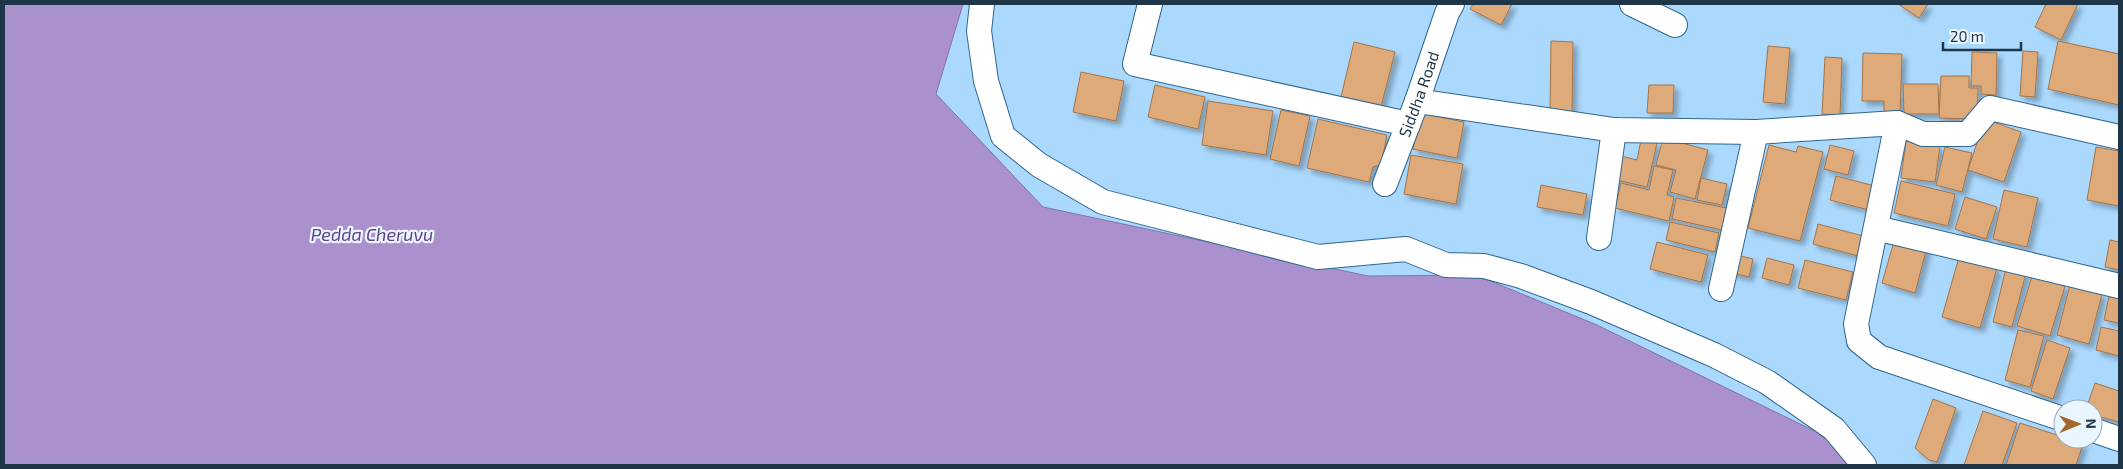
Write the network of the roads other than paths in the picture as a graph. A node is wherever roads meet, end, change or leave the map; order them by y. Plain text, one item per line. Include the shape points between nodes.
1 (982, 4) edge
2 (1150, 4) edge
3 (1632, 4) edge
4 (1443, 7) edge
5 (1675, 26) dead end
6 (1417, 101) junction
7 (1897, 123) junction
8 (1408, 124) junction
9 (1614, 130) junction
10 (1756, 132) junction
11 (2119, 137) edge
12 (1385, 184) dead end
13 (1876, 228) junction
14 (1599, 238) dead end
15 (2119, 286) edge
16 (1721, 289) dead end
17 (2053, 417) edge
18 (2103, 433) edge
19 (2119, 438) edge
20 (1864, 465) edge

1 - 20 street via 979,31 986,81 1003,136 1039,165 1103,202 1318,257 1406,249 1446,264 1484,266 1521,276 1714,355 1767,382 1834,429
2 - 8 street via 1135,64
3 - 5 street
4 - 6 street, Siddha Road
6 - 8 street, Siddha Road
6 - 9 street
7 - 10 street
7 - 11 street via 1923,134 1968,134 1990,108
7 - 13 street
8 - 12 street, Siddha Road
9 - 10 street
9 - 14 street
10 - 16 street
13 - 15 street
13 - 17 street via 1856,324 1859,341 1879,357
18 - 19 street

